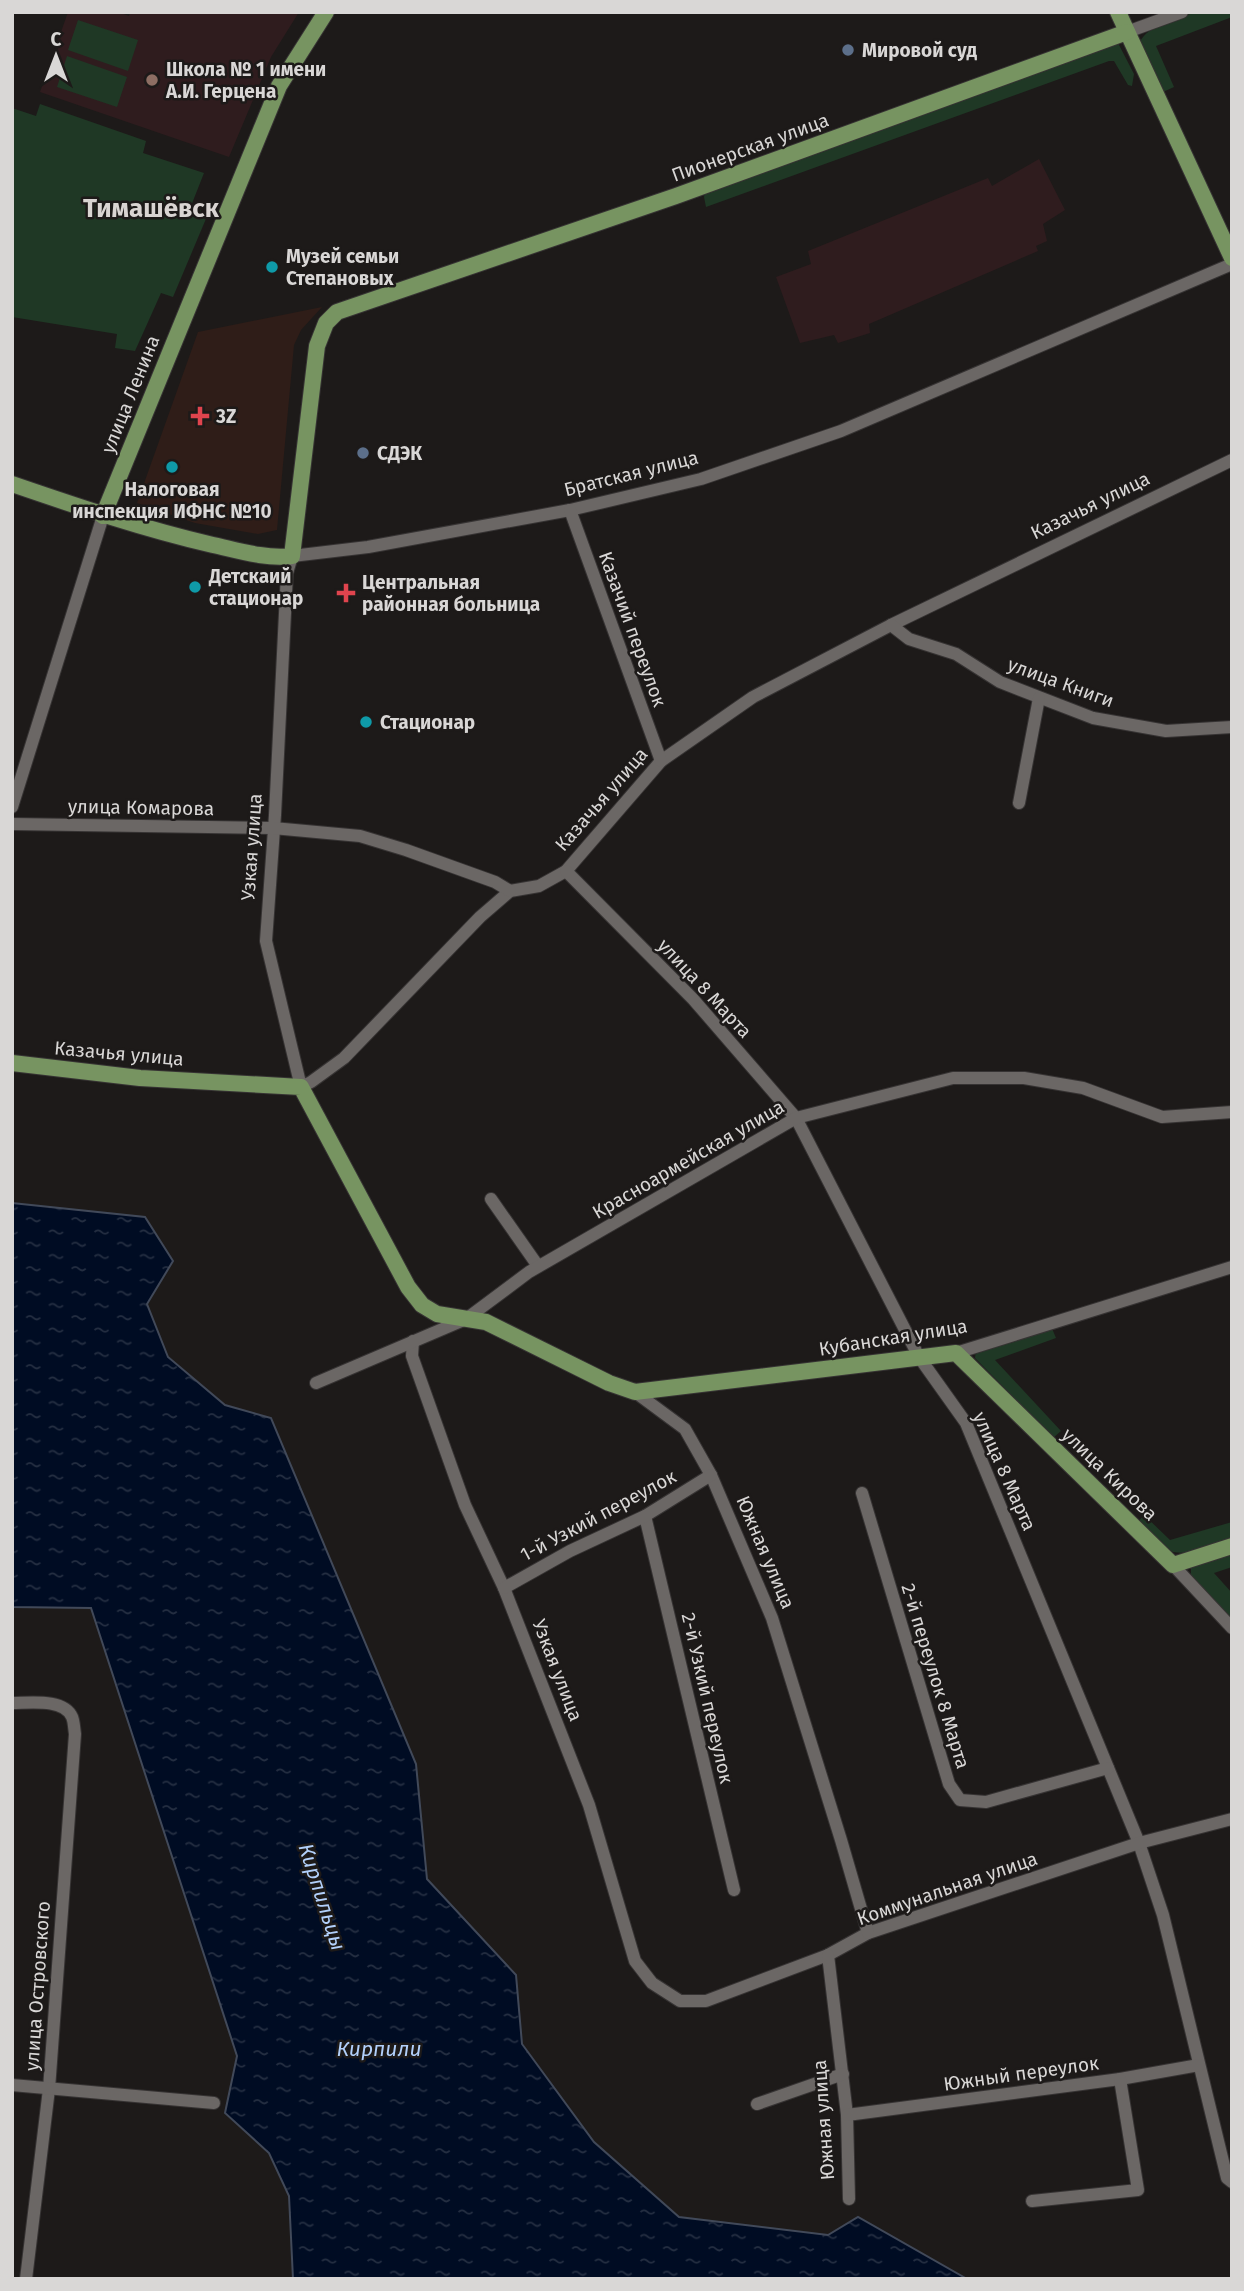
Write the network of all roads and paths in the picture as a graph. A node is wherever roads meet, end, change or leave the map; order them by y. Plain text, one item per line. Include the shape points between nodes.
1 (326, 12) edge
2 (1118, 12) edge
3 (1182, 12) edge
4 (1127, 32) junction
5 (1232, 258) edge
6 (1232, 264) edge
7 (331, 317) joint
8 (1232, 460) edge
9 (12, 484) edge
10 (570, 510) junction
11 (103, 516) junction
12 (292, 555) junction
13 (891, 625) junction
14 (1039, 698) junction
15 (1232, 727) edge
16 (661, 761) junction
17 (1020, 803) dead end
18 (12, 807) edge
19 (12, 824) edge
20 (273, 828) junction
21 (566, 871) junction
22 (510, 891) junction
23 (12, 1063) edge
24 (301, 1087) junction
25 (1232, 1112) edge
26 (796, 1118) junction
27 (491, 1199) dead end
28 (538, 1266) junction
29 (1232, 1267) edge
30 (466, 1319) junction
31 (413, 1341) junction
32 (956, 1353) junction
33 (919, 1357) junction
34 (316, 1383) dead end
35 (635, 1392) junction
36 (711, 1475) junction
37 (862, 1493) dead end
38 (645, 1516) junction
39 (1232, 1546) edge
40 (1173, 1565) junction
41 (504, 1588) junction
42 (1232, 1628) edge
43 (12, 1703) edge
44 (1108, 1768) junction
45 (1232, 1819) edge
46 (1139, 1843) junction
47 (734, 1889) dead end
48 (868, 1933) junction
49 (828, 1955) junction
50 (680, 2001) joint
51 (1199, 2065) junction
52 (843, 2074) junction
53 (1120, 2079) junction
54 (12, 2085) edge
55 (49, 2089) junction
56 (214, 2103) dead end
57 (757, 2104) dead end
58 (847, 2115) junction
59 (1232, 2182) edge
60 (849, 2199) dead end
61 (1032, 2201) dead end
62 (26, 2279) edge

1 - 11 main road, улица Ленина via 279,86
2 - 4 main road
3 - 4 street, Пионерская улица
4 - 5 main road
4 - 7 main road, Пионерская улица via 667,199 347,307
6 - 10 street, Братская улица via 841,431 701,479
7 - 12 main road, Узкая улица via 317,346
8 - 13 street, Казачья улица
9 - 11 main road, Братская улица
10 - 12 street, Братская улица via 342,551
10 - 16 street, Казачий переулок
11 - 12 main road, Братская улица via 257,555
11 - 18 street, улица Ленина
12 - 20 street, Узкая улица via 287,573
13 - 14 street, улица Книги via 909,639 956,654 1000,682
13 - 16 street, Казачья улица via 753,697
14 - 15 street, улица Книги via 1093,718 1166,731
14 - 17 street
16 - 21 street, Казачья улица
19 - 20 street, улица Комарова
20 - 22 street, улица Комарова via 360,836
20 - 24 street, Узкая улица via 266,941
21 - 22 street, Казачья улица via 538,886
21 - 26 street, улица 8 Марта via 693,999
22 - 24 street, Казачья улица via 344,1058
23 - 24 main road, Казачья улица via 141,1078
24 - 30 main road, Узкая улица via 408,1287 429,1310
25 - 26 street, Красноармейская улица via 1161,1117 1083,1088 1024,1078 953,1078
26 - 28 street, Красноармейская улица
26 - 33 street, улица 8 Марта
27 - 28 street
28 - 30 street, Красноармейская улица
29 - 32 street, Кубанская улица
30 - 31 street, Красноармейская улица
30 - 35 main road, Южная улица via 486,1322
31 - 34 street, Красноармейская улица
31 - 41 street, Узкая улица via 412,1356 465,1505
32 - 33 main road, Кубанская улица
32 - 40 main road, улица Кирова
33 - 35 main road, Кубанская улица
33 - 44 street, улица 8 Марта via 966,1423
35 - 36 street, Южная улица via 685,1429
36 - 38 street, 1-й Узкий переулок
36 - 48 street, Южная улица via 772,1618
37 - 44 street, 2-й переулок 8 Марта via 948,1784 960,1800 986,1802
38 - 41 street, 1-й Узкий переулок
38 - 47 street, 2-й Узкий переулок
39 - 40 main road
40 - 42 street, улица Кирова
41 - 50 street, Узкая улица via 589,1805 635,1961 652,1983
43 - 55 street, улица Островского via 67,1709 75,1734
44 - 46 street, улица 8 Марта
45 - 46 street, Коммунальная улица
46 - 48 street, Коммунальная улица
46 - 51 street, улица 8 Марта via 1163,1915
48 - 49 street, Коммунальная улица
49 - 50 street, Коммунальная улица via 706,2001
49 - 52 street, Южная улица
51 - 53 street, Южный переулок
51 - 59 street, улица 8 Марта via 1227,2178
52 - 57 street
52 - 58 street, Южная улица
53 - 58 street, Южный переулок
53 - 61 street via 1138,2190
54 - 55 street
55 - 56 street
55 - 62 street, улица Островского
58 - 60 street, Южная улица

